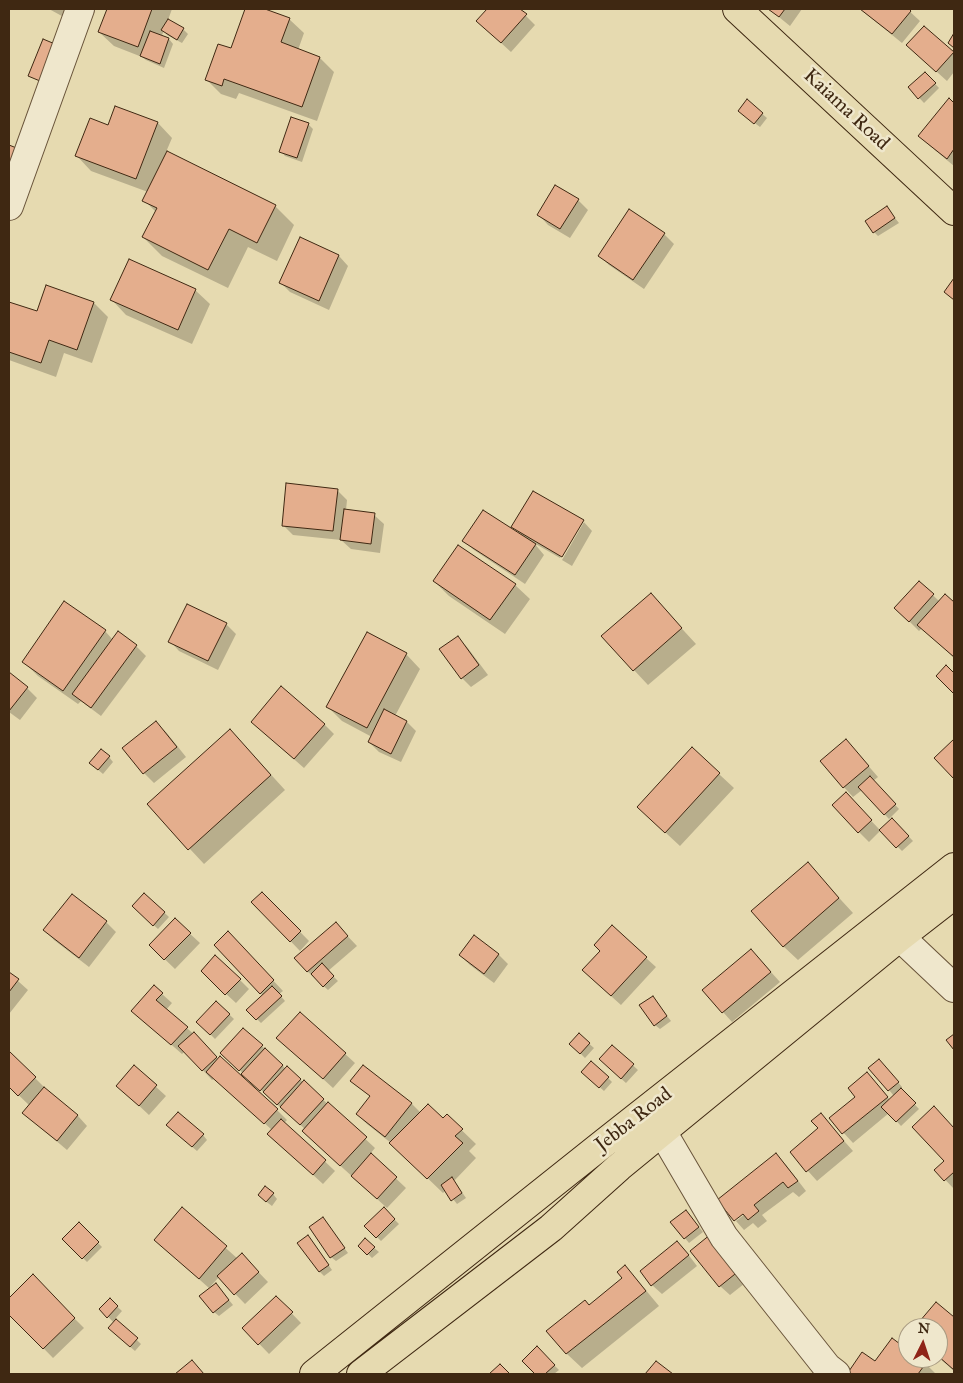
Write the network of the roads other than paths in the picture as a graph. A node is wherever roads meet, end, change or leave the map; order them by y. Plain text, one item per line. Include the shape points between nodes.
1 (80, 9) edge
2 (736, 9) edge
3 (9, 206) edge
4 (954, 211) edge
5 (954, 867) edge
6 (954, 895) edge
7 (900, 937) junction
8 (954, 988) edge
9 (663, 1133) junction
10 (314, 1374) edge
11 (361, 1374) edge
12 (836, 1374) edge

1 - 3 street
2 - 4 highway, Kaiama Road
5 - 10 highway, Jebba Road
6 - 7 highway, Jebba Road
7 - 8 street
7 - 9 highway, Jebba Road
9 - 11 highway, Jebba Road via 619,1167 551,1228
9 - 12 street via 724,1237 827,1367

